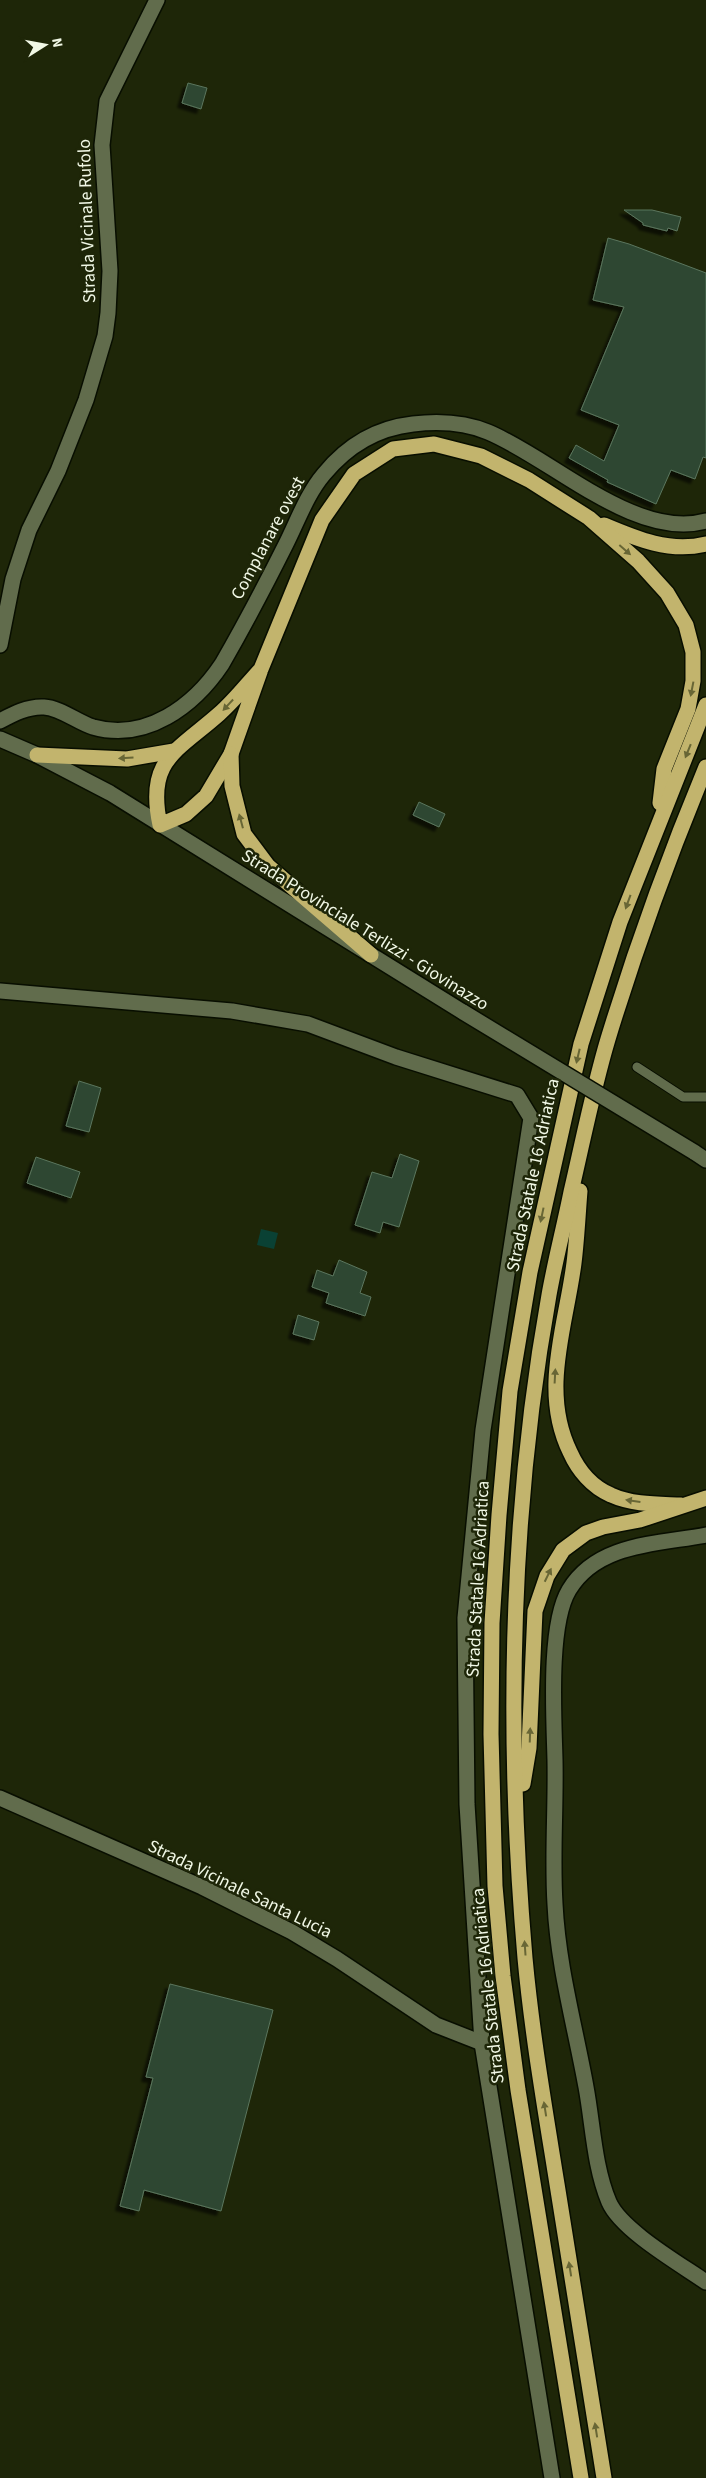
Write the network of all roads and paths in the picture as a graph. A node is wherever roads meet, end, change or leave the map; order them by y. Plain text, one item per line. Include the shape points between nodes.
1 (157, 0) edge
2 (589, 518) junction
3 (706, 521) edge
4 (706, 544) edge
5 (0, 645) edge
6 (261, 669) junction
7 (706, 705) edge
8 (0, 721) edge
9 (0, 739) edge
10 (174, 751) junction
11 (230, 754) junction
12 (37, 755) junction
13 (706, 767) edge
14 (658, 823) junction
15 (160, 825) junction
16 (371, 955) junction
17 (0, 991) edge
18 (637, 1067) dead end
19 (706, 1097) edge
20 (584, 1133) junction
21 (700, 1156) edge
22 (706, 1498) edge
23 (682, 1505) junction
24 (706, 1535) edge
25 (0, 1798) edge
26 (516, 1818) junction
27 (482, 2043) junction
28 (706, 2282) edge
29 (552, 2478) edge
30 (581, 2478) edge
31 (604, 2478) edge

1 - 5 street, Strada Vicinale Rufolo via 107,101 102,145 110,271 105,336 86,400 29,530 13,579
2 - 4 highway via 642,542 693,548
2 - 6 highway via 529,480 481,456 434,444 393,449 354,474 322,520
2 -> 14 highway via 638,561 667,593 686,625 693,652 693,681 688,709 664,769
3 - 8 street, Complanare ovest via 677,525 641,516 498,436 475,428 432,422 386,429 364,438 320,479 222,664 182,708 152,724 129,730 98,728 44,707 33,707
6 -> 10 highway via 221,713
6 - 11 highway
7 -> 14 highway, Strada Statale 16 Adriatica
9 - 12 street, Strada Provinciale Terlizzi - Giovinazzo
10 -> 12 highway via 127,759
10 - 15 highway via 162,766 156,783 155,802
11 - 15 highway via 206,796 186,814
16 -> 11 highway via 268,866 244,834 232,786
12 - 15 street, Strada Provinciale Terlizzi - Giovinazzo via 110,793
13 - 20 highway via 635,955
14 -> 30 highway, Strada Statale 16 Adriatica via 620,922 581,1044 530,1272 510,1391 492,1623 495,1886 503,1976 518,2090
15 - 16 street, Strada Provinciale Terlizzi - Giovinazzo
16 - 21 street, Strada Provinciale Terlizzi - Giovinazzo, bridge
17 - 27 street via 232,1011 308,1024 396,1057 517,1095 531,1118 482,1430 465,1618 467,1804
18 - 19 lane via 683,1097
23 -> 20 highway via 629,1501 609,1495 591,1483 575,1464 555,1408 555,1374 574,1262
20 - 26 highway via 549,1296 530,1433 514,1660
22 - 23 highway
26 -> 23 highway via 529,1748 535,1611 547,1576 563,1550 586,1533 640,1520
24 - 28 street via 617,1551 598,1560 582,1574 569,1590 559,1612 553,1685 555,1904 563,1980 586,2086 600,2173 610,2204 631,2229
25 - 27 street, Strada Vicinale Santa Lucia via 202,1887 292,1932 337,1958 436,2025
31 -> 26 highway via 540,2082 526,1961
27 - 29 street

